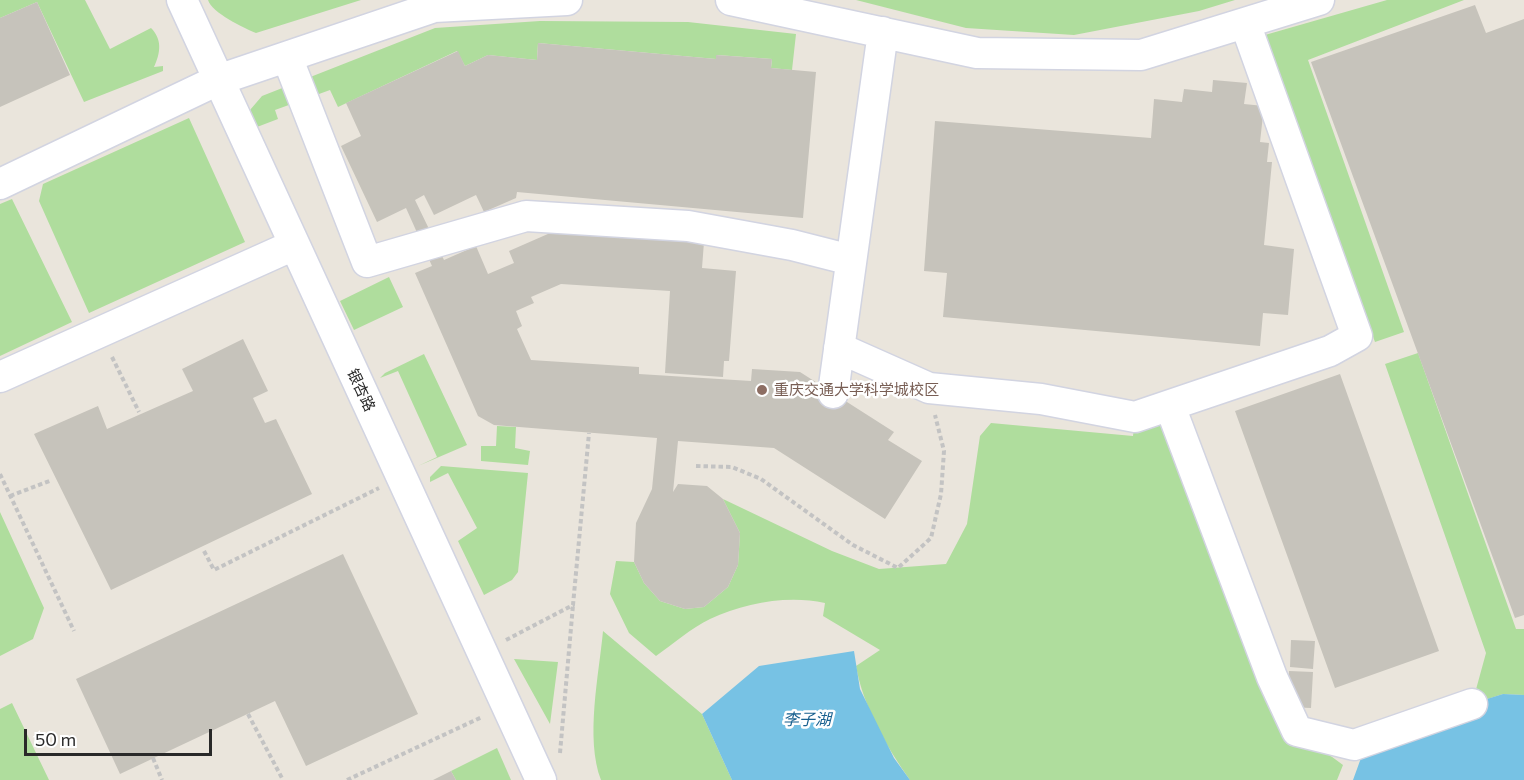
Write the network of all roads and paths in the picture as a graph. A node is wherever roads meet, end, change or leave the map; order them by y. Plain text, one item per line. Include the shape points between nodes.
1 (182, 0) edge
2 (567, 0) edge
3 (731, 0) edge
4 (1318, 0) edge
5 (1245, 23) junction
6 (883, 32) junction
7 (287, 57) junction
8 (218, 80) junction
9 (0, 184) edge
10 (294, 245) junction
11 (851, 260) junction
12 (100, 332) junction
13 (839, 348) junction
14 (0, 377) edge
15 (928, 388) junction
16 (833, 393) dead end
17 (1170, 406) junction
18 (139, 412) dead end
19 (589, 433) dead end
20 (696, 466) dead end
21 (0, 474) edge
22 (401, 477) junction
23 (52, 480) dead end
24 (10, 496) junction
25 (204, 551) dead end
26 (573, 604) junction
27 (74, 631) dead end
28 (483, 653) junction
29 (1472, 704) dead end
30 (507, 705) junction
31 (248, 714) dead end
32 (560, 757) dead end
33 (153, 758) dead end
34 (162, 780) edge
35 (283, 780) edge
36 (347, 780) edge
37 (541, 780) edge

1 - 8 street, 银杏路
2 - 7 street via 434,7
3 - 6 street
4 - 5 street
5 - 6 street via 1142,55 977,53
5 - 17 street via 1357,336 1330,351
6 - 11 street
7 - 8 street
7 - 11 street via 367,262 526,216 688,226
8 - 9 street
8 - 10 street, 银杏路
10 - 12 street
10 - 22 street, 银杏路
11 - 13 street
12 - 14 street
12 - 18 path
13 - 15 street
13 - 16 street
15 - 17 street via 1041,399 1135,417
15 - 20 path via 944,451 941,495 931,538 898,568 853,545 761,479 732,467
17 - 29 street via 1272,677 1297,731 1353,745
19 - 26 path
21 - 24 path
22 - 25 path via 214,570
22 - 28 street, 银杏路
23 - 24 path
24 - 27 path
26 - 28 path
26 - 32 path
28 - 30 street, 银杏路
30 - 36 path
30 - 37 street, 银杏路
31 - 35 path
33 - 34 path

